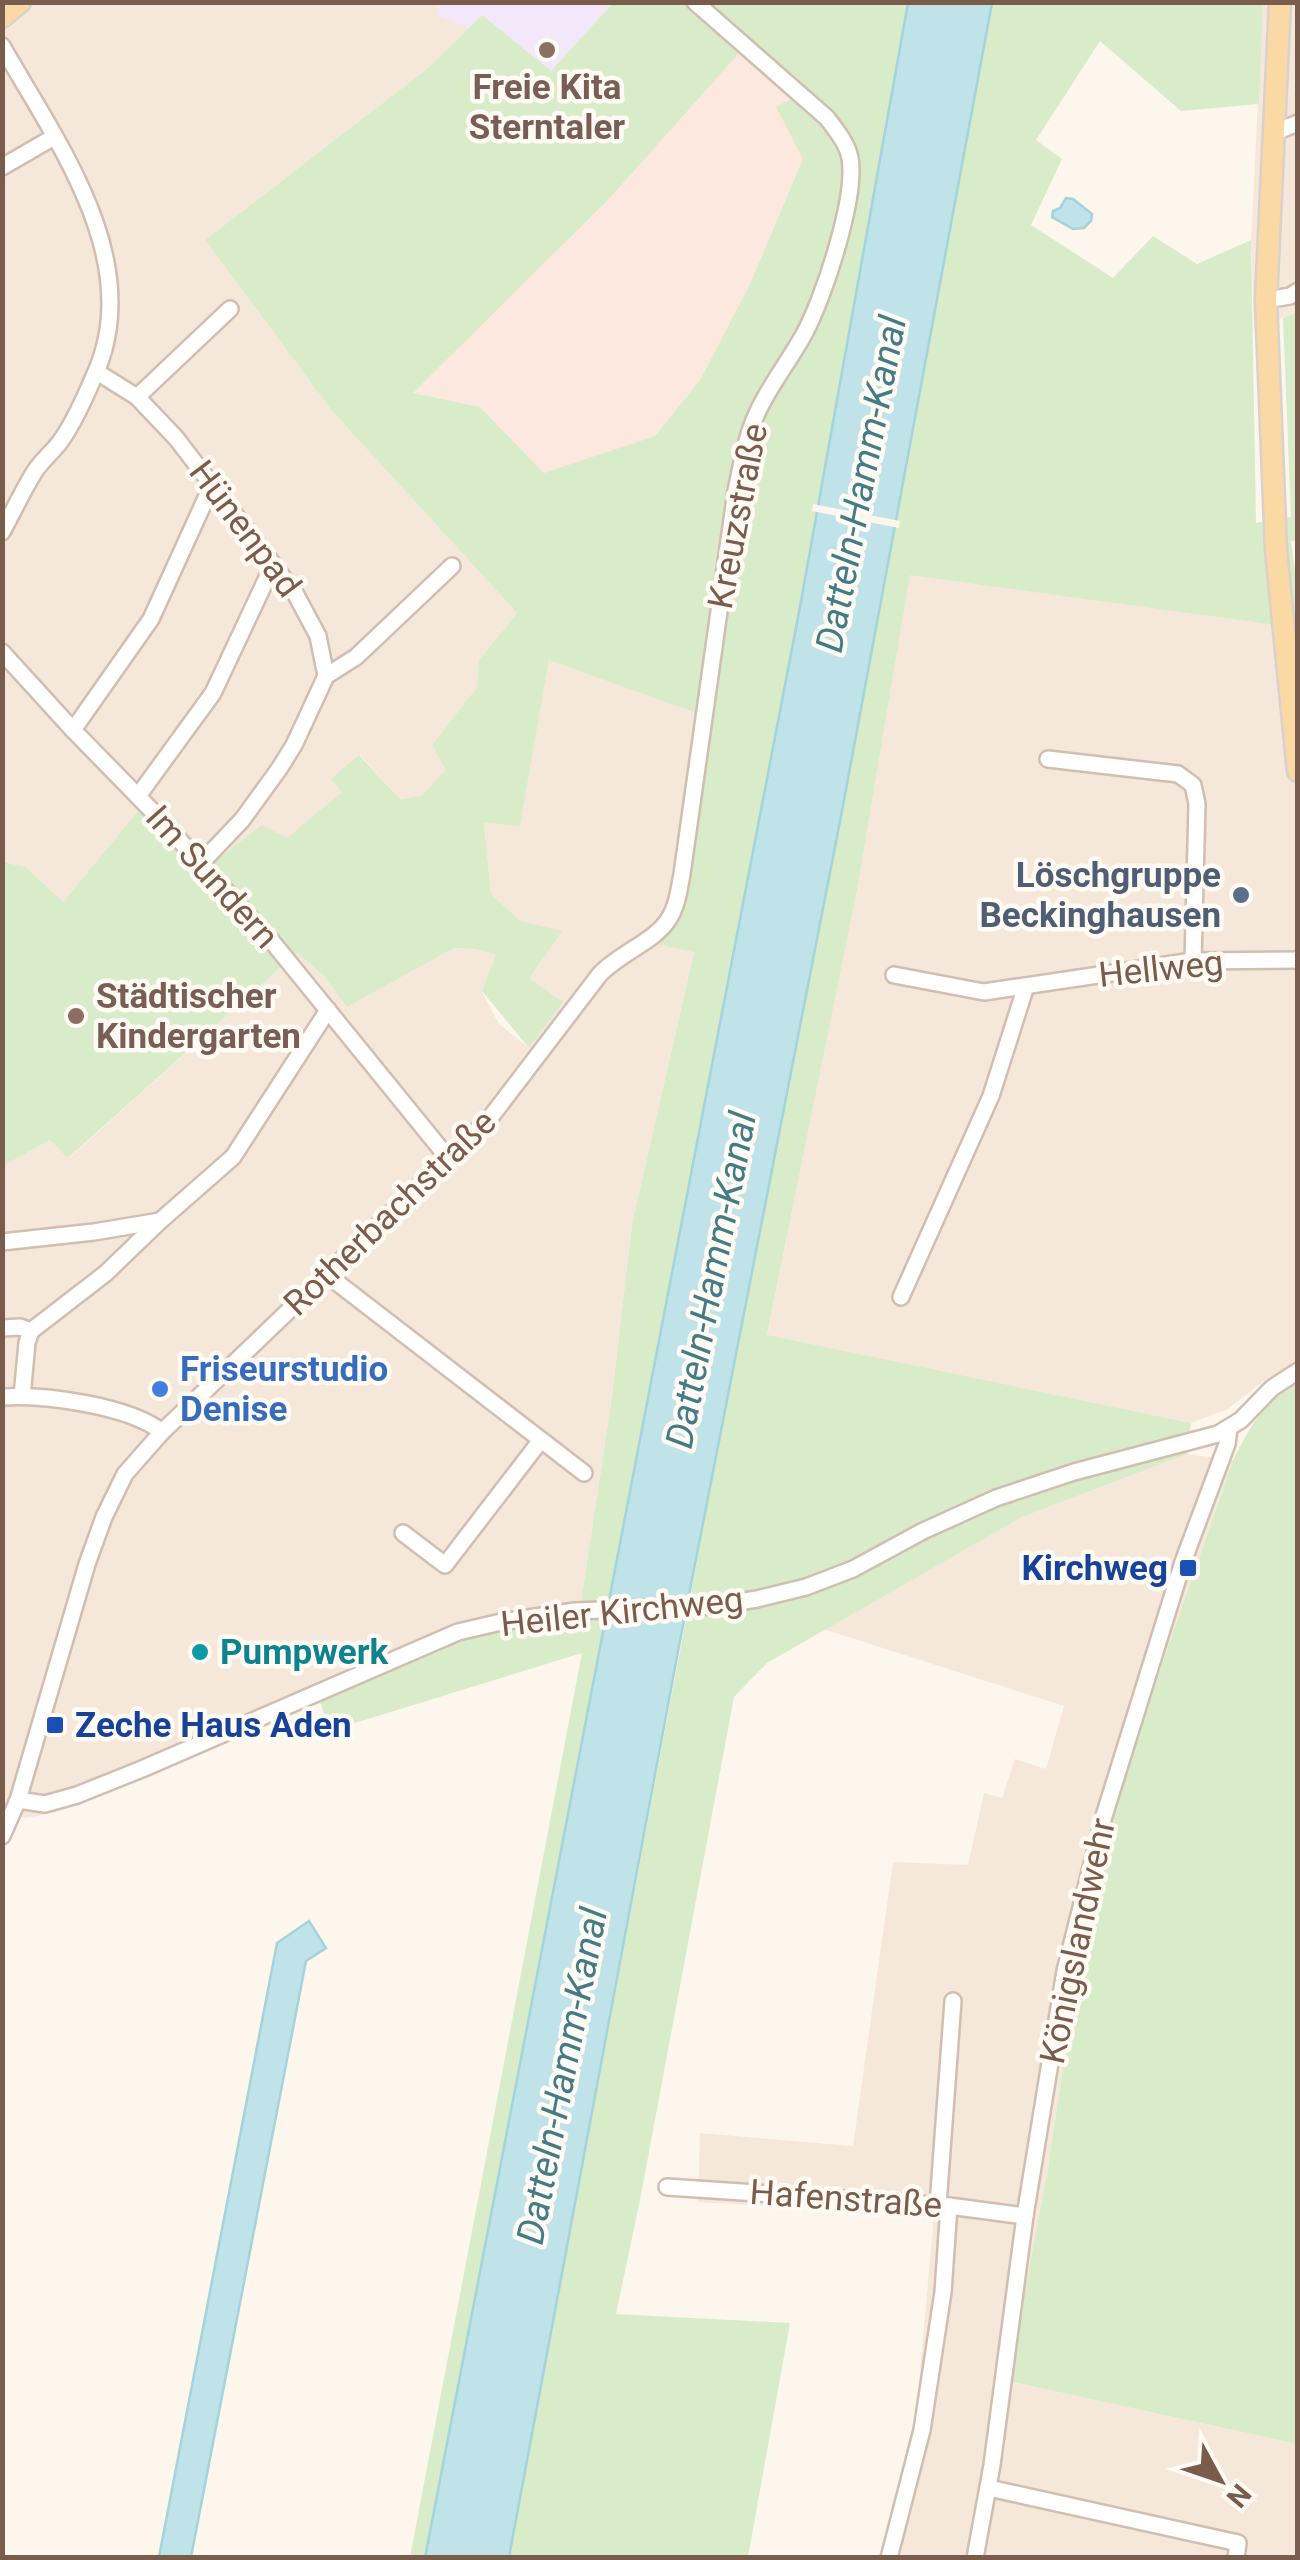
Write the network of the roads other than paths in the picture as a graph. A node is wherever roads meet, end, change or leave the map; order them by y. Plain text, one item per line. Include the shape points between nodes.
1 (20, 2) edge
2 (694, 2) edge
3 (1280, 2) edge
4 (2, 17) edge
5 (2, 46) edge
6 (1298, 124) edge
7 (1273, 134) junction
8 (54, 137) junction
9 (2, 167) edge
10 (1298, 291) edge
11 (1266, 300) junction
12 (230, 309) dead end
13 (96, 372) junction
14 (137, 398) junction
15 (212, 485) junction
16 (2, 532) edge
17 (272, 565) junction
18 (452, 566) dead end
19 (6, 663) edge
20 (326, 676) junction
21 (73, 730) junction
22 (1048, 759) dead end
23 (1298, 770) edge
24 (138, 796) junction
25 (201, 864) junction
26 (1298, 960) edge
27 (1193, 961) junction
28 (894, 975) dead end
29 (1026, 986) junction
30 (574, 1009) joint
31 (328, 1010) junction
32 (448, 1158) junction
33 (160, 1221) junction
34 (2, 1242) edge
35 (326, 1274) junction
36 (901, 1297) dead end
37 (2, 1328) edge
38 (31, 1331) junction
39 (1298, 1372) edge
40 (22, 1396) junction
41 (2, 1397) edge
42 (1229, 1428) junction
43 (162, 1432) junction
44 (541, 1440) junction
45 (584, 1473) dead end
46 (403, 1533) dead end
47 (18, 1800) junction
48 (2, 1836) edge
49 (953, 2001) dead end
50 (667, 2187) dead end
51 (943, 2205) junction
52 (1026, 2216) junction
53 (989, 2488) junction
54 (889, 2558) edge
55 (975, 2558) edge
56 (1236, 2558) edge

1 - 4 main road
2 - 30 street, Kreuzstraße via 828,118 850,157 850,176 814,314 747,440 674,910 657,933 608,964
3 - 7 main road
5 - 8 street
6 - 7 street
7 - 11 main road
8 - 9 street
8 - 13 street via 92,212 106,260 109,312
10 - 11 street
11 - 23 main road via 1276,550
12 - 14 street
13 - 14 street, Hünenpad
13 - 16 street
14 - 15 street, Hünenpad
15 - 17 street, Hünenpad
15 - 21 street via 151,619
17 - 20 street, Hünenpad via 318,636
17 - 24 street via 213,693
18 - 20 street via 356,657
19 - 21 street, Im Sundern
20 - 25 street via 280,769
21 - 24 street, Im Sundern
22 - 27 street via 1178,774 1193,785
24 - 25 street, Im Sundern
25 - 31 street, Im Sundern
26 - 27 street, Hellweg
27 - 29 street, Hellweg
28 - 29 street, Hellweg via 984,992
29 - 36 street via 991,1096
30 - 32 street, Rotherbachstraße via 508,1098
31 - 32 street, Im Sundern
31 - 33 street via 244,1144
32 - 35 street, Rotherbachstraße
33 - 34 street
33 - 38 street
35 - 43 street, Rotherbachstraße
35 - 44 street
37 - 38 street
38 - 40 street
39 - 42 street
40 - 41 street
40 - 43 street via 115,1411
42 - 47 street, Heiler Kirchweg via 996,1498 806,1587 712,1606 574,1612 458,1632 142,1770 44,1804
42 - 52 street, Königslandwehr via 1104,1816 1065,1971
43 - 47 street, Rotherbachstraße via 125,1474 104,1517
44 - 45 street
44 - 46 street via 445,1565
47 - 48 street, Rotherbachstraße
49 - 51 street
50 - 51 street, Hafenstraße
51 - 52 street, Hafenstraße
51 - 54 street via 942,2292 922,2430
52 - 53 street, Königslandwehr
53 - 55 street, Königslandwehr
53 - 56 street via 1238,2543

